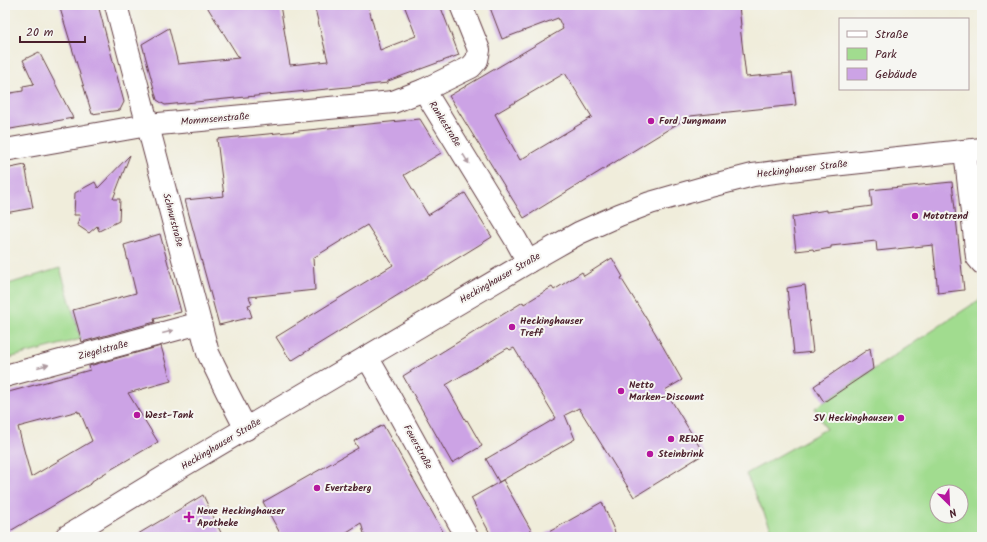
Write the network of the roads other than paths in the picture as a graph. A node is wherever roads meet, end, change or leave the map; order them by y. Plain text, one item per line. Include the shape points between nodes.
1 (116, 5) edge
2 (461, 5) edge
3 (424, 90) junction
4 (148, 125) junction
5 (5, 150) edge
6 (974, 150) edge
7 (528, 262) junction
8 (982, 263) edge
9 (200, 323) junction
10 (367, 357) junction
11 (5, 376) edge
12 (246, 428) junction
13 (66, 537) edge
14 (467, 537) edge

1 - 4 street, Schnurstraße
2 - 3 street, Rankestraße via 478,50 477,60 471,67
3 - 4 street, Mommsenstraße via 393,102
3 -> 7 street, Rankestraße
4 - 5 street, Mommsenstraße
4 - 9 street, Schnurstraße
6 - 7 street, Heckinghauser Straße via 753,175 706,186 620,215 579,233
6 - 8 street via 978,257
7 - 10 street, Heckinghauser Straße
11 -> 9 street, Ziegelstraße
9 - 12 street, Schnurstraße via 208,353
10 - 12 street, Heckinghauser Straße
10 - 14 street, Feuerstraße
12 - 13 street, Heckinghauser Straße

